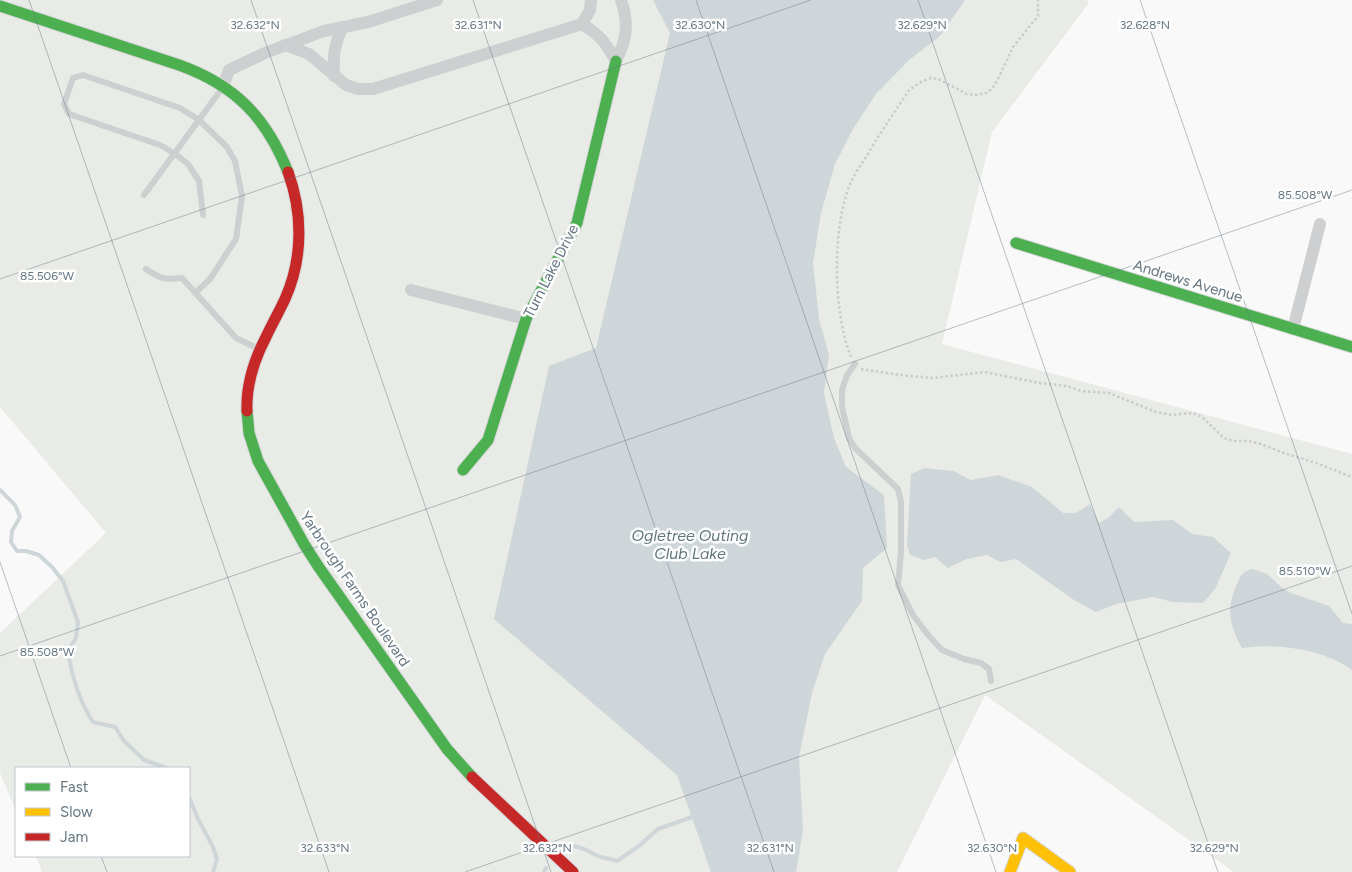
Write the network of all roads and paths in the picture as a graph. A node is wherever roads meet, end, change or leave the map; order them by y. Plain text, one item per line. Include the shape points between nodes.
1 (438, 0) edge
2 (591, 0) edge
3 (621, 0) edge
4 (1038, 0) edge
5 (0, 6) edge
6 (582, 24) junction
7 (342, 27) junction
8 (285, 45) junction
9 (616, 61) junction
10 (334, 76) junction
11 (223, 87) junction
12 (199, 120) junction
13 (174, 153) junction
14 (144, 195) dead end
15 (203, 215) dead end
16 (1320, 224) dead end
17 (1016, 243) dead end
18 (146, 269) dead end
19 (411, 290) dead end
20 (195, 292) junction
21 (526, 319) junction
22 (1294, 329) junction
23 (1352, 348) edge
24 (260, 349) junction
25 (855, 364) junction
26 (463, 470) dead end
27 (1352, 477) edge
28 (991, 681) dead end
29 (573, 872) edge
30 (1010, 872) edge
31 (1070, 872) edge

1 - 7 street
2 - 6 street via 590,10
3 - 9 street, Turn Lake Drive via 626,26 623,47
4 - 25 path via 1038,16 1013,46 992,89 977,95 938,79 921,82 909,90 852,181 843,207 837,281 844,334
5 - 11 street, Yarbrough Farms Boulevard via 194,71
6 - 9 street via 598,34
6 - 10 street via 373,89 346,85
7 - 8 street
7 - 10 street via 333,57
8 - 10 street via 309,54
8 - 11 street via 229,70
9 - 21 street, Turn Lake Drive via 576,222
11 - 12 lane
11 - 24 street, Yarbrough Farms Boulevard via 247,107 283,157 298,208 300,238 296,265 289,290
12 - 13 lane
12 - 13 lane via 180,108 83,75 73,78 64,104 69,114 160,145
12 - 20 lane via 227,147 235,161 242,196 236,239 210,278
13 - 14 lane
13 - 15 lane via 188,164 199,181
16 - 22 street
17 - 22 street, Andrews Avenue
18 - 20 lane via 160,278 182,278
19 - 21 street
20 - 24 lane via 236,338
21 - 26 street, Turn Lake Drive via 488,440
22 - 23 street, Andrews Avenue
24 - 29 street, Yarbrough Farms Boulevard via 247,396 249,434 265,473 301,538 447,750
25 - 27 path via 868,371 933,378 985,372 1081,391 1109,393 1156,412 1171,415 1193,413 1202,417 1224,438 1261,444
25 - 28 lane via 842,390 842,407 849,438 855,448 898,489 902,502 898,585 913,615 932,640 942,650 989,668
30 - 31 street via 1023,838

